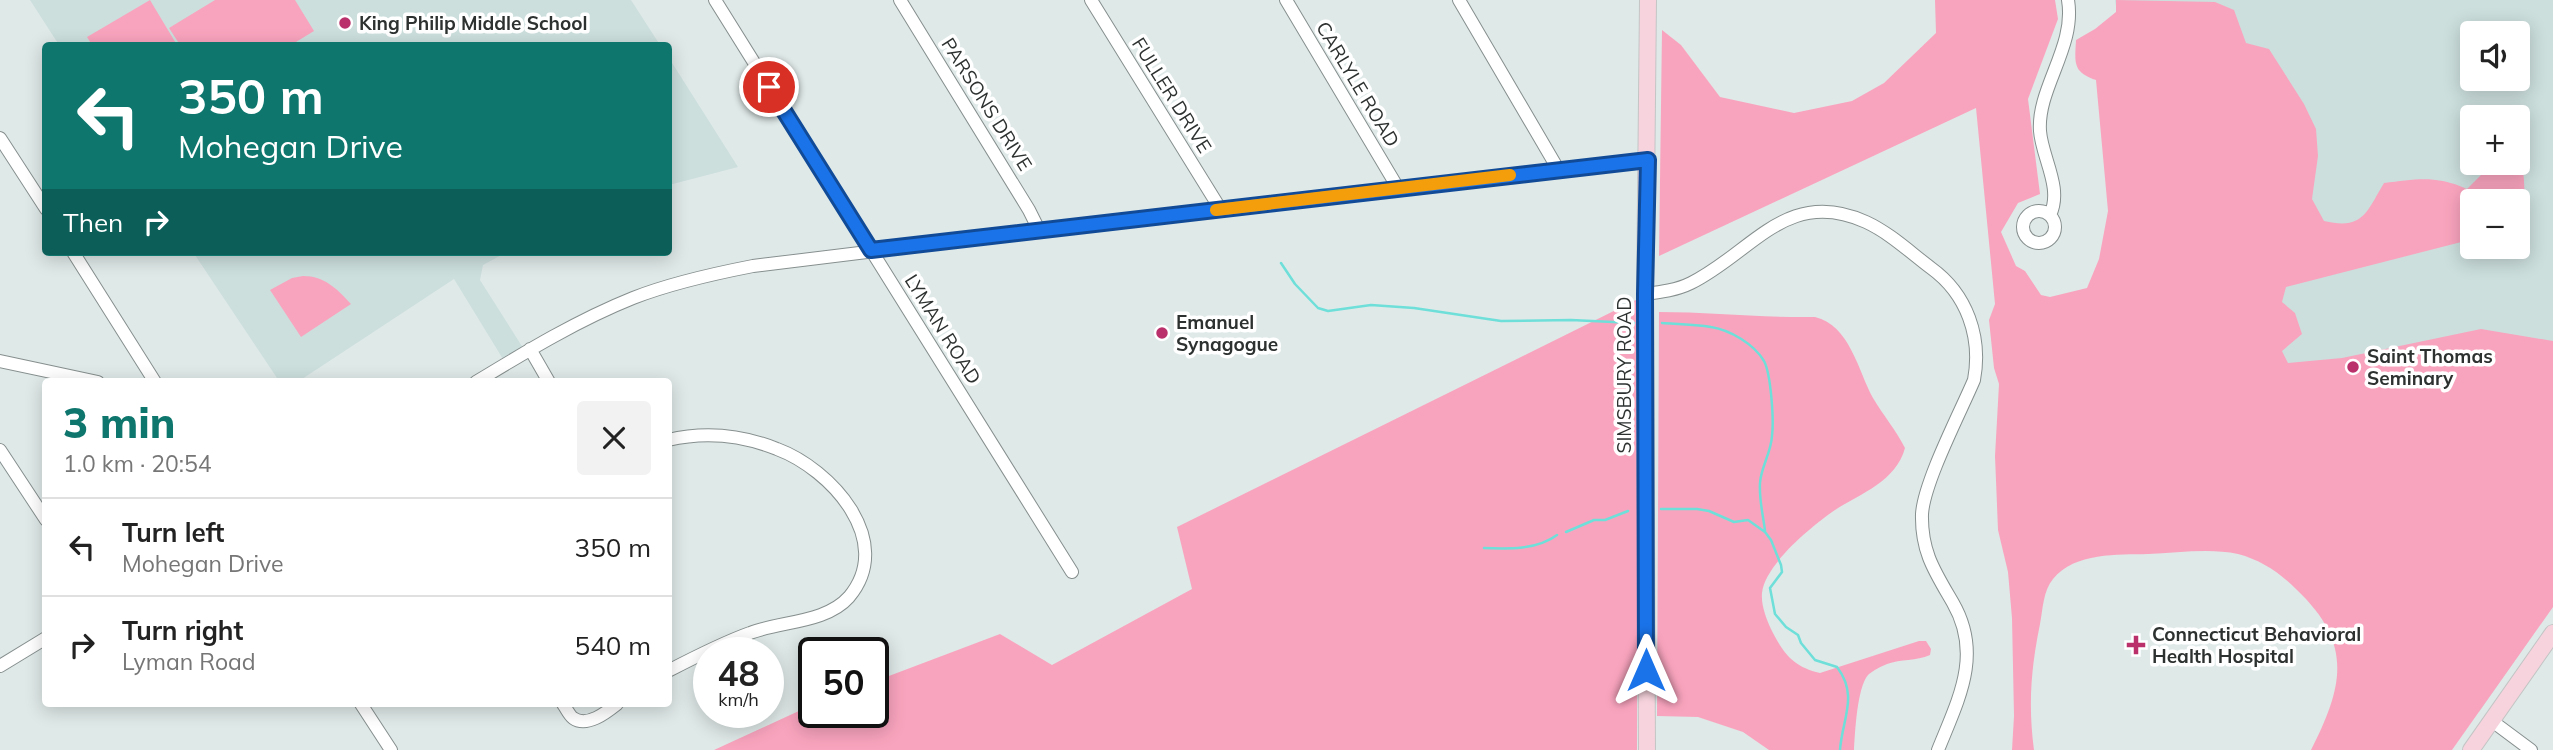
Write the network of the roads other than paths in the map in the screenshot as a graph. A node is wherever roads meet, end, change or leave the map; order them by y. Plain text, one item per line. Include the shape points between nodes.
1 (715, 0) edge
2 (900, 0) edge
3 (1091, 0) edge
4 (1286, 0) edge
5 (1460, 0) edge
6 (1648, 0) edge
7 (2068, 0) edge
8 (0, 138) edge
9 (1648, 160) junction
10 (1558, 169) junction
11 (1398, 188) junction
12 (42, 203) edge
13 (1221, 210) junction
14 (2050, 215) dead end
15 (1039, 230) junction
16 (871, 250) junction
17 (75, 256) edge
18 (1645, 294) junction
19 (530, 349) junction
20 (0, 360) edge
21 (80, 378) edge
22 (150, 378) edge
23 (483, 378) edge
24 (547, 378) edge
25 (672, 439) edge
26 (0, 450) edge
27 (42, 514) edge
28 (1072, 572) dead end
29 (2553, 633) edge
30 (42, 640) edge
31 (0, 666) edge
32 (672, 669) edge
33 (363, 707) edge
34 (565, 707) edge
35 (613, 707) edge
36 (2492, 721) junction
37 (391, 750) edge
38 (1647, 750) edge
39 (1938, 750) edge
40 (2471, 750) edge
41 (2531, 750) edge

1 - 16 street, LYMAN ROAD
2 - 15 street, PARSONS DRIVE
3 - 13 street, FULLER DRIVE
4 - 11 street, CARLYLE ROAD
5 - 10 street
6 - 9 main road, SIMSBURY ROAD
7 - 14 street via 2064,46 2042,110 2040,131 2055,198
8 - 12 street
9 - 10 street
9 - 18 main road, SIMSBURY ROAD
10 - 11 street
11 - 13 street
13 - 15 street
15 - 16 street
16 - 19 street via 698,277 635,298
16 - 28 street, LYMAN ROAD
17 - 22 street
18 - 38 main road, SIMSBURY ROAD
18 - 39 street via 1691,283 1779,222 1827,212 1881,230 1942,276 1960,298 1972,326 1977,366 1922,511 1931,568 1959,617 1967,658 1963,687
19 - 23 street
19 - 24 street
20 - 21 street
25 - 32 street via 719,434 750,440 780,450 817,473 855,514 866,560 861,579 847,598 829,611 752,632
26 - 27 street
29 - 36 main road
30 - 31 street
33 - 37 street
34 - 35 street via 572,718 581,721
36 - 40 main road
36 - 41 street

